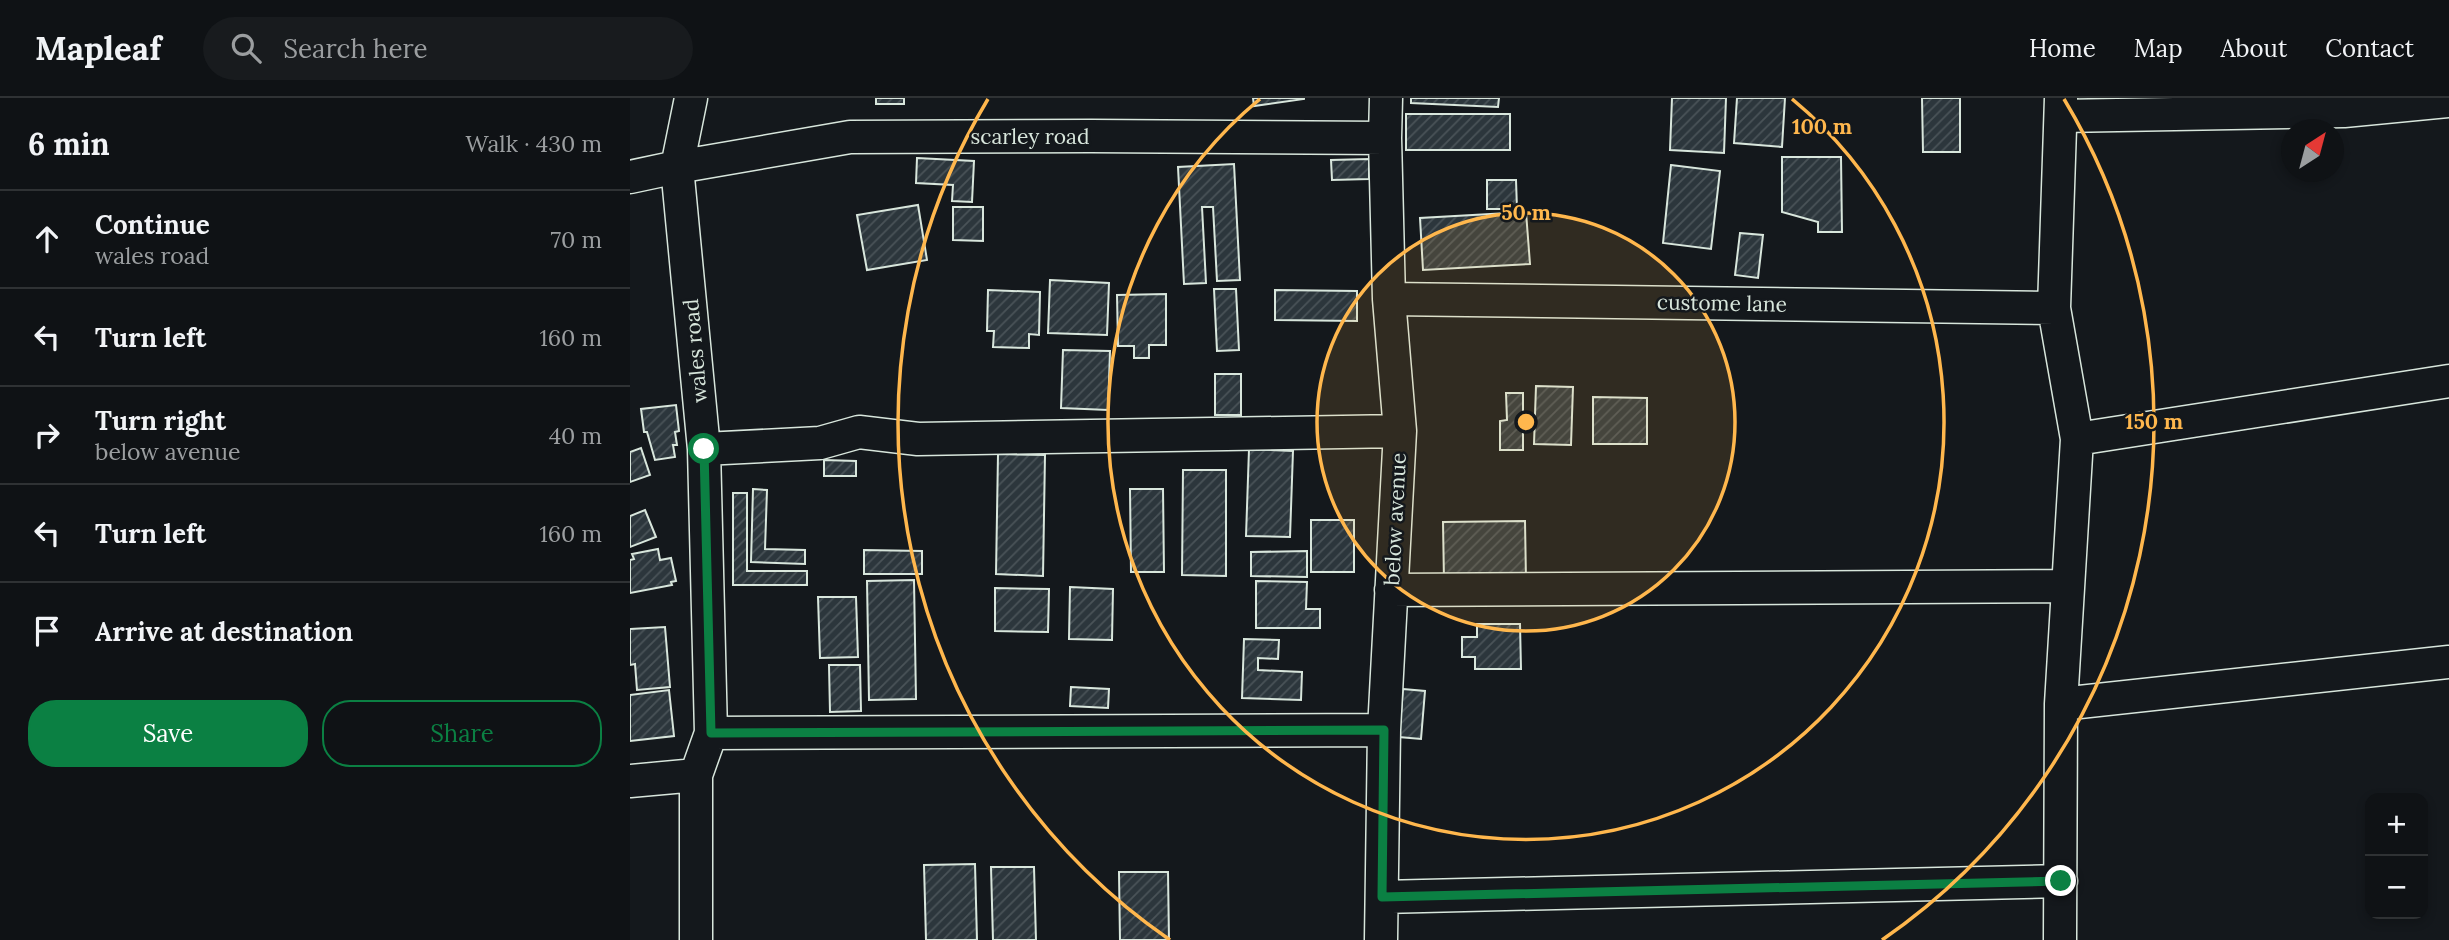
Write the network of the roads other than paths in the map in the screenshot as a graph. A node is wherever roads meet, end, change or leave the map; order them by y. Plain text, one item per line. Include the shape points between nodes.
1 (691, 98) edge
2 (1387, 98) edge
3 (2449, 101) edge
4 (2061, 107) edge
5 (1385, 138) junction
6 (677, 167) junction
7 (630, 177) edge
8 (1389, 299) junction
9 (2054, 308) junction
10 (2449, 381) edge
11 (1399, 431) junction
12 (2077, 439) junction
13 (704, 449) junction
14 (2068, 586) junction
15 (1391, 590) junction
16 (2449, 662) edge
17 (2061, 704) junction
18 (1384, 730) junction
19 (711, 733) junction
20 (696, 775) junction
21 (630, 781) edge
22 (2061, 881) junction
23 (1382, 897) junction
24 (696, 940) edge
25 (1381, 940) edge
26 (2060, 940) edge

1 - 6 street, wales road
2 - 5 street, below avenue
3 - 4 street via 2344,111
4 - 9 street
5 - 6 street, scarley road via 850,138
5 - 8 street, below avenue
6 - 7 street, scarley road
6 - 13 street, wales road
8 - 9 street, custome lane
8 - 11 street, below avenue
9 - 12 street
10 - 12 street
11 - 13 street via 918,439 859,432 820,443
11 - 15 street, below avenue
12 - 14 street
13 - 19 street, wales road
14 - 15 street
14 - 17 street
15 - 18 street, below avenue
16 - 17 street
17 - 22 street
18 - 19 street
18 - 23 street, below avenue
19 - 20 street, wales road
20 - 21 street
20 - 24 street, wales road
22 - 23 street
22 - 26 street
23 - 25 street, below avenue

